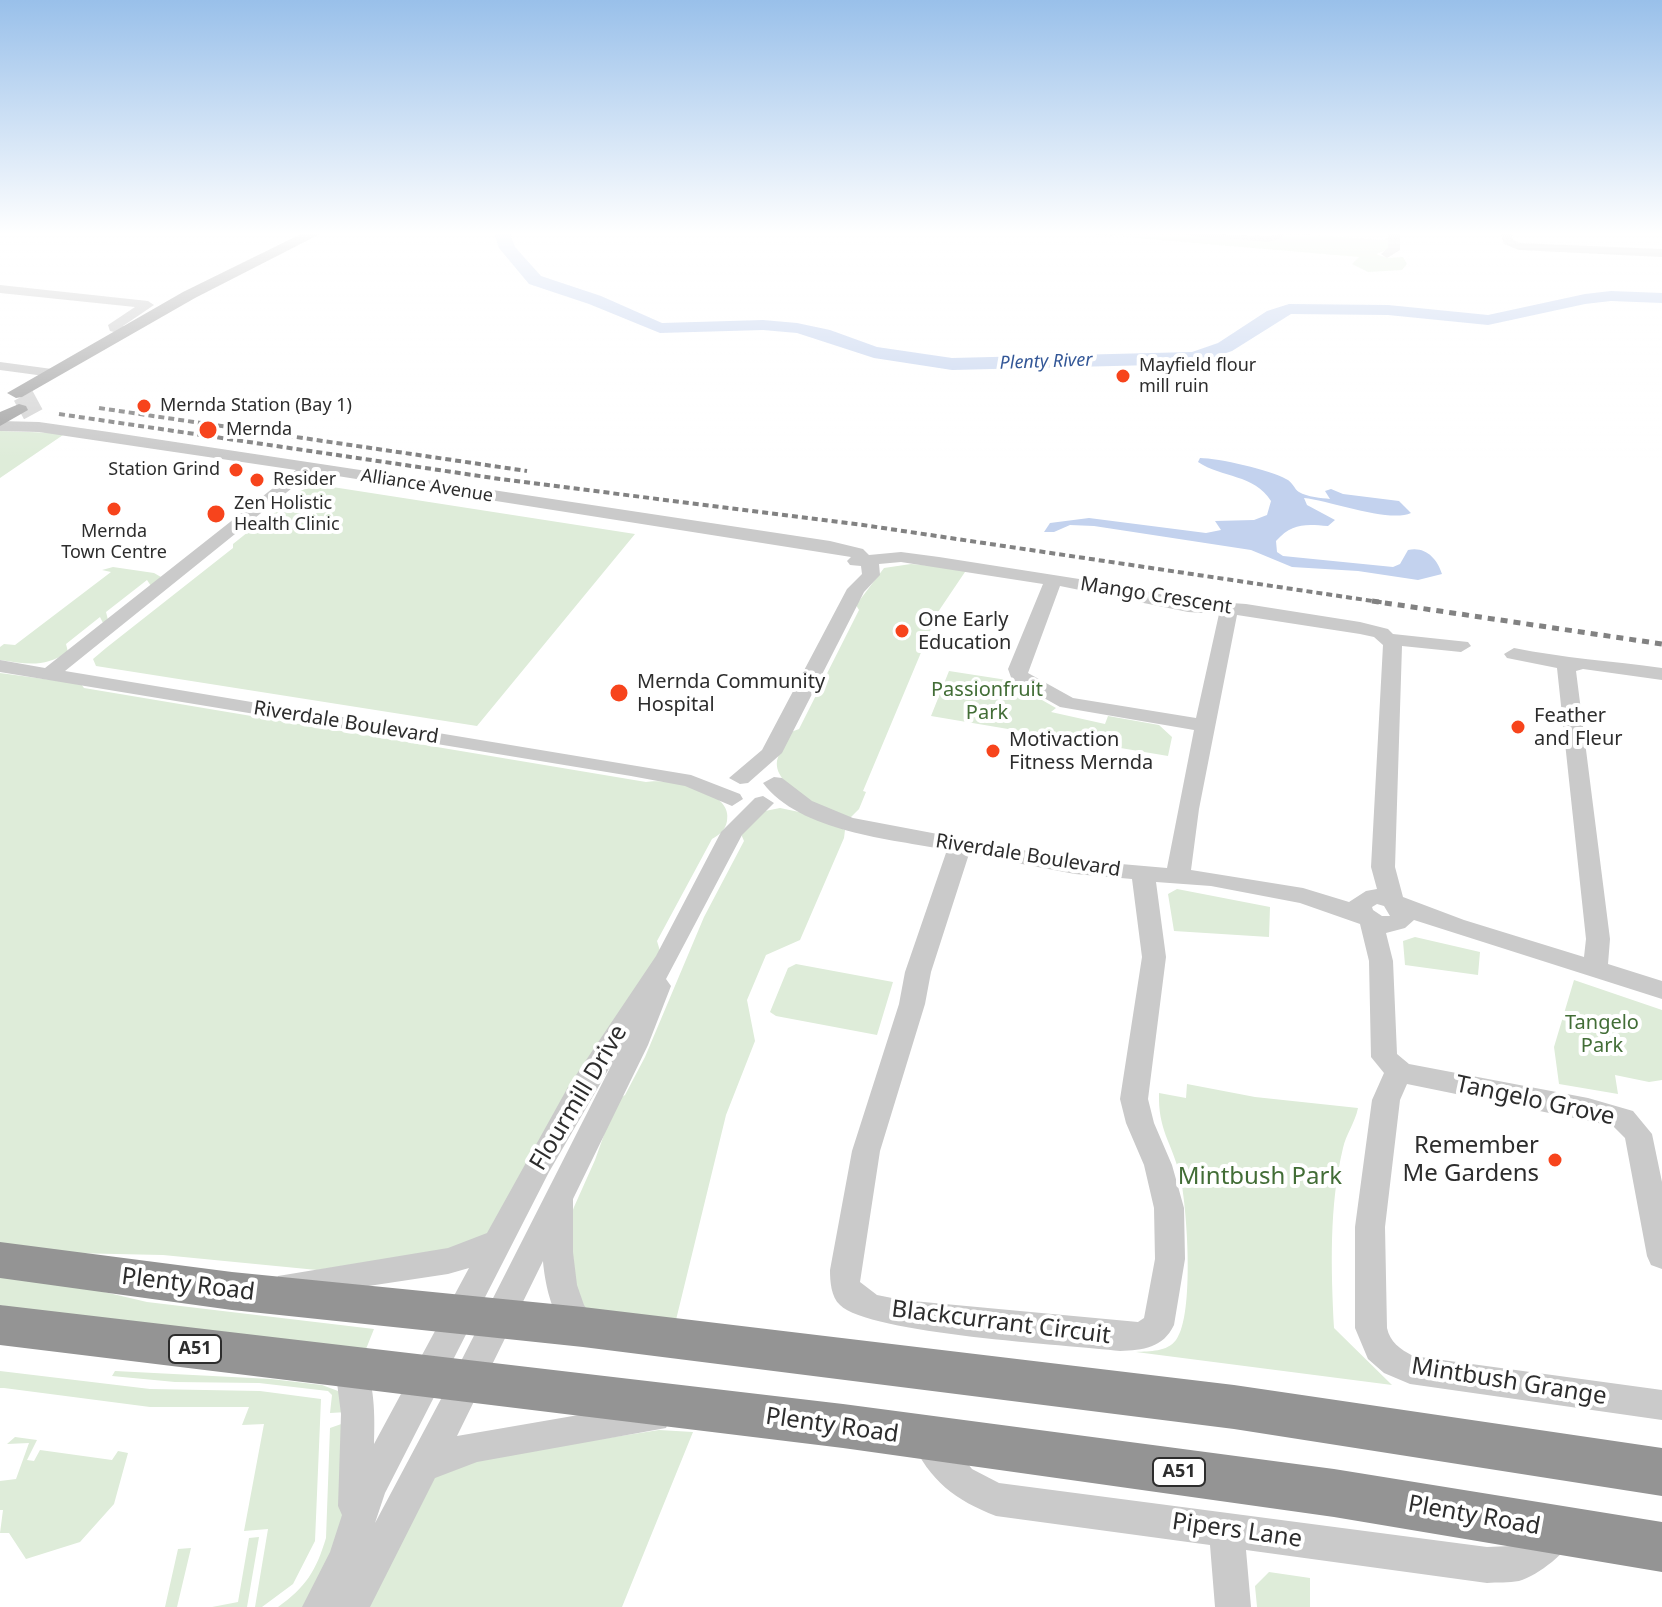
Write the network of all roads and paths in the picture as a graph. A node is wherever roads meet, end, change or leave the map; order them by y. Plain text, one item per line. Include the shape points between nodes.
1 (143, 308) edge
2 (166, 308) edge
3 (192, 308) edge
4 (126, 331) junction
5 (0, 368) edge
6 (74, 379) junction
7 (46, 382) junction
8 (18, 402) junction
9 (0, 423) edge
10 (39, 427) junction
11 (308, 468) junction
12 (861, 563) junction
13 (1053, 580) junction
14 (1229, 609) junction
15 (1391, 639) junction
16 (1461, 646) dead end
17 (1514, 654) dead end
18 (1569, 665) junction
19 (0, 666) edge
20 (49, 674) junction
21 (1662, 674) edge
22 (1205, 726) junction
23 (771, 753) junction
24 (774, 782) junction
25 (736, 788) junction
26 (763, 803) junction
27 (804, 806) junction
28 (732, 832) junction
29 (960, 846) junction
30 (1143, 874) junction
31 (1179, 874) junction
32 (1381, 911) junction
33 (667, 958) junction
34 (1595, 967) junction
35 (1662, 990) edge
36 (1399, 1071) junction
37 (564, 1186) junction
38 (497, 1242) junction
39 (1662, 1256) edge
40 (0, 1260) edge
41 (232, 1291) junction
42 (479, 1317) junction
43 (0, 1325) edge
44 (583, 1327) junction
45 (351, 1367) junction
46 (450, 1377) junction
47 (1662, 1405) edge
48 (711, 1409) junction
49 (927, 1439) junction
50 (423, 1467) junction
51 (1662, 1472) edge
52 (1227, 1530) junction
53 (1561, 1531) junction
54 (355, 1535) junction
55 (1662, 1547) edge
56 (320, 1607) edge
57 (350, 1607) edge
58 (1233, 1607) edge

1 - 4 street via 115,325
2 - 4 main road
3 - 6 main road
4 - 7 main road
5 - 7 street
6 - 7 main road
6 - 7 main road
7 - 8 main road
8 - 9 main road
8 - 10 street via 13,418
9 - 10 street, Alliance Avenue
10 - 11 street, Alliance Avenue
11 - 12 street, Alliance Avenue via 814,546
11 - 20 street
12 - 13 street, Mango Crescent via 920,560
12 - 23 street via 872,572 856,589
13 - 14 street, Mango Crescent
13 - 22 street via 1019,676 1067,703
14 - 15 street, Mango Crescent via 1373,630
14 - 22 street
15 - 16 street, Mango Crescent
15 - 32 street
17 - 18 street
18 - 21 street
18 - 34 street via 1598,939
19 - 20 street, Riverdale Boulevard
20 - 25 street, Riverdale Boulevard
22 - 31 street
23 - 24 street
23 - 25 street
24 - 25 street via 758,776
24 - 26 street, Flourmill Drive via 776,794
24 - 27 street, Riverdale Boulevard
25 - 26 street, Riverdale Boulevard via 750,805
25 - 28 street, Flourmill Drive
26 - 27 street, Riverdale Boulevard
26 - 28 street, Flourmill Drive
27 - 29 street, Riverdale Boulevard via 848,824
28 - 33 street, Flourmill Drive
29 - 30 street, Riverdale Boulevard
29 - 30 street, Blackcurrant Circuit via 866,1151 845,1270 846,1288 855,1300 902,1314 1120,1337 1144,1336 1158,1325 1170,1259 1169,1208 1134,1099 1154,957
30 - 31 street, Riverdale Boulevard
31 - 32 street, Riverdale Boulevard
32 - 34 street, Riverdale Boulevard via 1455,926
32 - 36 street via 1384,1057
33 - 37 street, Flourmill Drive via 635,1045
33 - 38 street, Flourmill Drive via 578,1094
34 - 35 street, Riverdale Boulevard
36 - 39 street, Tangelo Grove via 1623,1118 1638,1134
36 - 47 street, Mintbush Grange via 1386,1100 1370,1227 1373,1342 1394,1364 1410,1370
37 - 42 street, Flourmill Drive
37 - 44 street, Flourmill Drive via 558,1236 562,1283 570,1311
38 - 41 street via 448,1261
38 - 42 street, Flourmill Drive
40 - 41 highway, Plenty Road
41 - 42 highway, Plenty Road
42 - 44 highway, Plenty Road
42 - 46 street
43 - 45 highway, Plenty Road / A51
44 - 51 highway, Plenty Road via 1234,1407
45 - 46 highway, Plenty Road / A51
45 - 54 street via 358,1414
46 - 48 highway, Plenty Road / A51
46 - 50 street
46 - 54 street via 369,1488
48 - 49 highway, Plenty Road / A51
48 - 50 street via 477,1446
49 - 52 street, Pipers Lane via 960,1481 996,1499
49 - 53 highway, Plenty Road / A51 via 1334,1493
50 - 57 street
52 - 53 street, Pipers Lane via 1487,1565 1518,1563
52 - 58 street
53 - 55 highway, Plenty Road / A51
54 - 56 street

